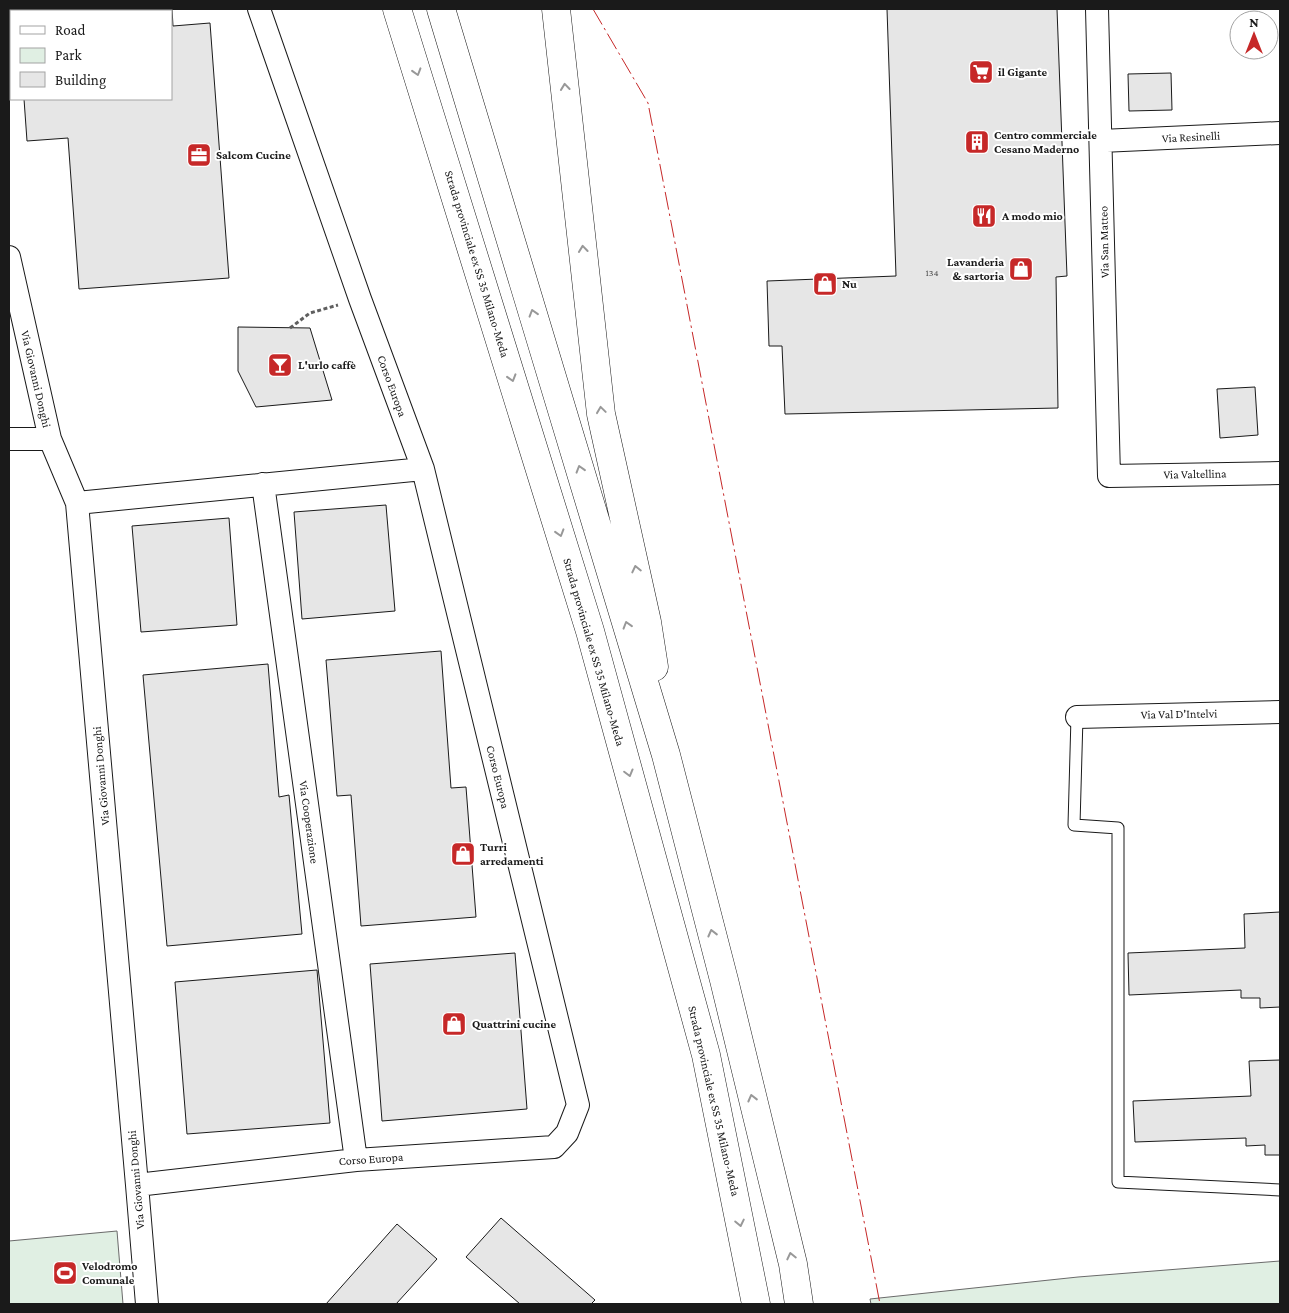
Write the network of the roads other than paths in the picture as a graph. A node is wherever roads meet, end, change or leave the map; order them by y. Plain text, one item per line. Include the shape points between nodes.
1 (259, 9) edge
2 (380, 9) edge
3 (397, 9) edge
4 (441, 9) edge
5 (556, 9) edge
6 (1097, 9) edge
7 (408, 40) junction
8 (1280, 133) edge
9 (1101, 141) junction
10 (9, 257) edge
11 (9, 439) edge
12 (50, 439) junction
13 (423, 469) junction
14 (1280, 473) edge
15 (1109, 476) joint
16 (263, 484) junction
17 (77, 503) junction
18 (1280, 712) edge
19 (1077, 717) joint
20 (666, 755) junction
21 (356, 1160) junction
22 (137, 1185) junction
23 (1280, 1190) edge
24 (147, 1304) edge
25 (756, 1304) edge
26 (800, 1304) edge

1 - 13 street, Corso Europa
2 - 7 highway
3 - 7 highway, Strada provinciale ex SS 35 Milano-Meda
20 -> 4 highway
20 -> 5 highway via 647,622 601,414
6 - 9 street, Via San Matteo
7 -> 25 highway, Strada provinciale ex SS 35 Milano-Meda via 590,631 706,1055
8 - 9 street, Via Resinelli
9 - 15 street, Via San Matteo
10 - 12 street, Via Giovanni Donghi
11 - 12 street
12 - 17 street, Via Giovanni Donghi
13 - 16 street
13 - 21 street, Corso Europa via 578,1105 567,1133 554,1147
14 - 15 street, Via Valtellina
16 - 17 street
16 - 21 street, Via Cooperazione
17 - 22 street, Via Giovanni Donghi
18 - 19 street, Via Val D'Intelvi
19 - 23 lane via 1074,824 1118,828 1118,1182
26 -> 20 highway via 724,980
21 - 22 street, Corso Europa
22 - 24 street, Via Giovanni Donghi

